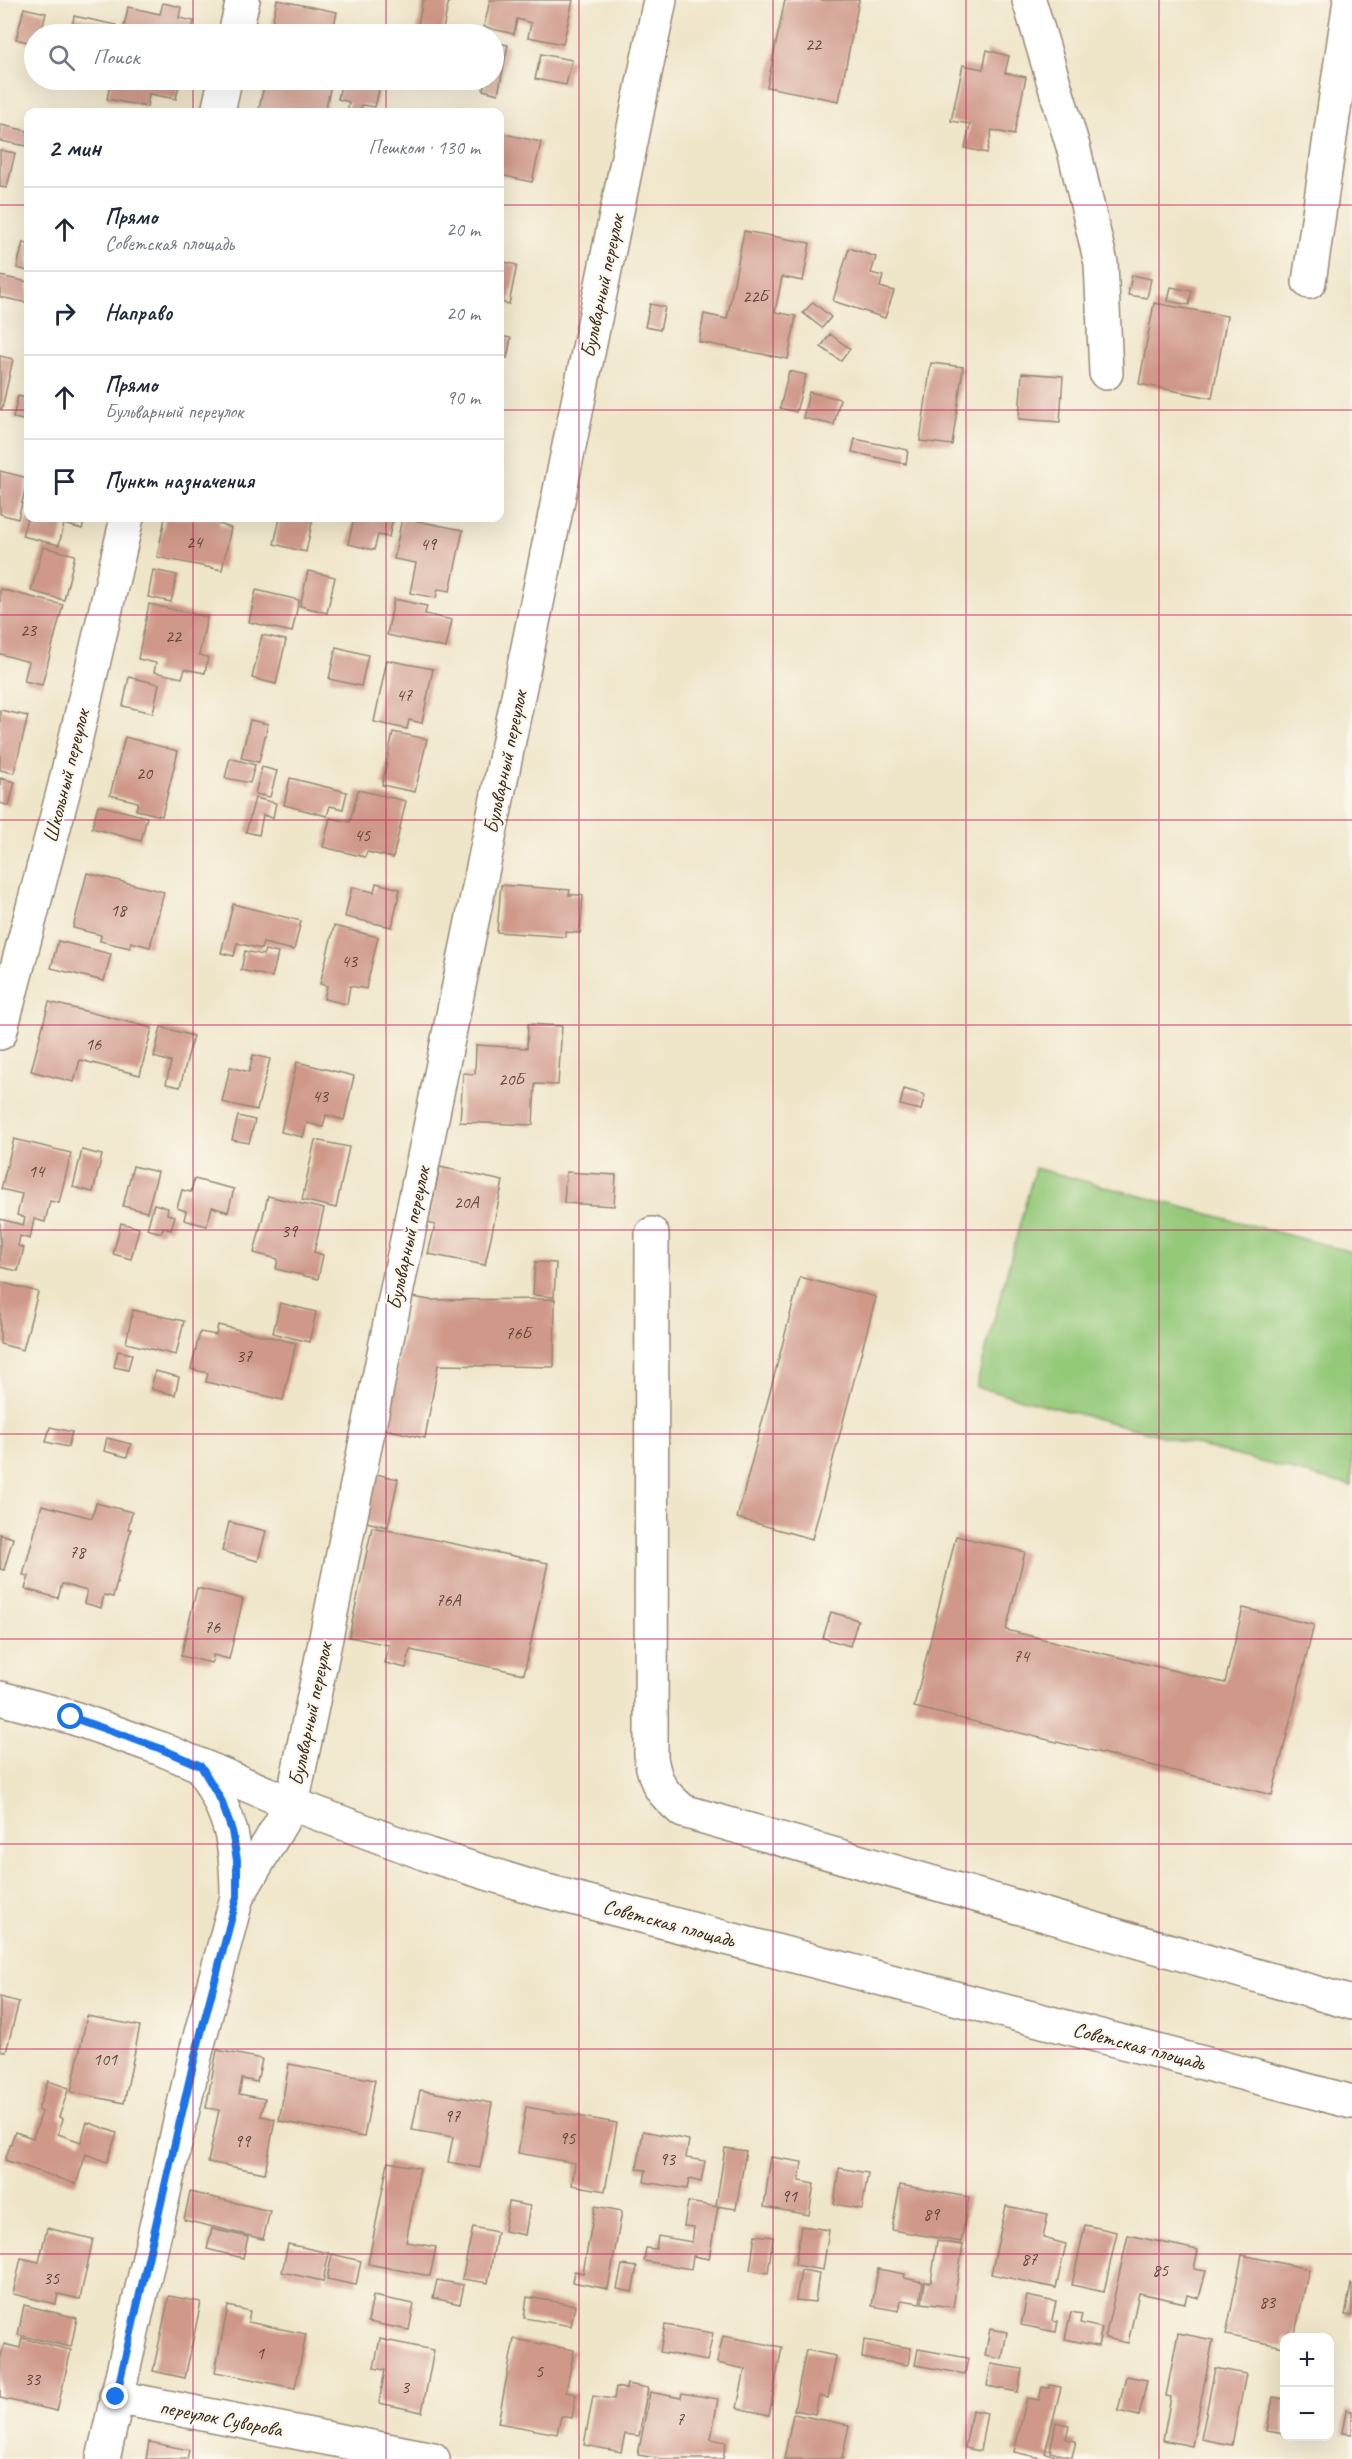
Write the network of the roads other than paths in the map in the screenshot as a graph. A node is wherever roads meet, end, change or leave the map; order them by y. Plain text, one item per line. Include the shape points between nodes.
1 (243, 0) edge
2 (660, 0) edge
3 (1029, 0) edge
4 (1350, 0) edge
5 (237, 24) edge
6 (223, 90) edge
7 (219, 108) edge
8 (1309, 282) dead end
9 (1106, 373) dead end
10 (126, 522) edge
11 (0, 1033) edge
12 (652, 1234) dead end
13 (0, 1698) edge
14 (201, 1766) junction
15 (292, 1804) junction
16 (237, 1897) junction
17 (1352, 2003) edge
18 (1352, 2102) edge
19 (116, 2397) junction
20 (103, 2459) edge
21 (433, 2459) edge

1 - 5 street
2 - 15 street, Бульварный переулок
3 - 9 street via 1074,150 1099,251
4 - 8 street
6 - 7 street
10 - 11 street, Школьный переулок via 64,789
12 - 17 street via 651,1758 655,1779 664,1795 683,1811
13 - 14 street, Советская площадь via 71,1717
14 - 15 street, Советская площадь
14 - 16 street via 221,1800 232,1831
15 - 16 street, Бульварный переулок
15 - 18 street, Советская площадь via 535,1888
16 - 19 street, Бульварный переулок via 196,2052
19 - 20 street, Бульварный переулок
19 - 21 street, переулок Суворова

